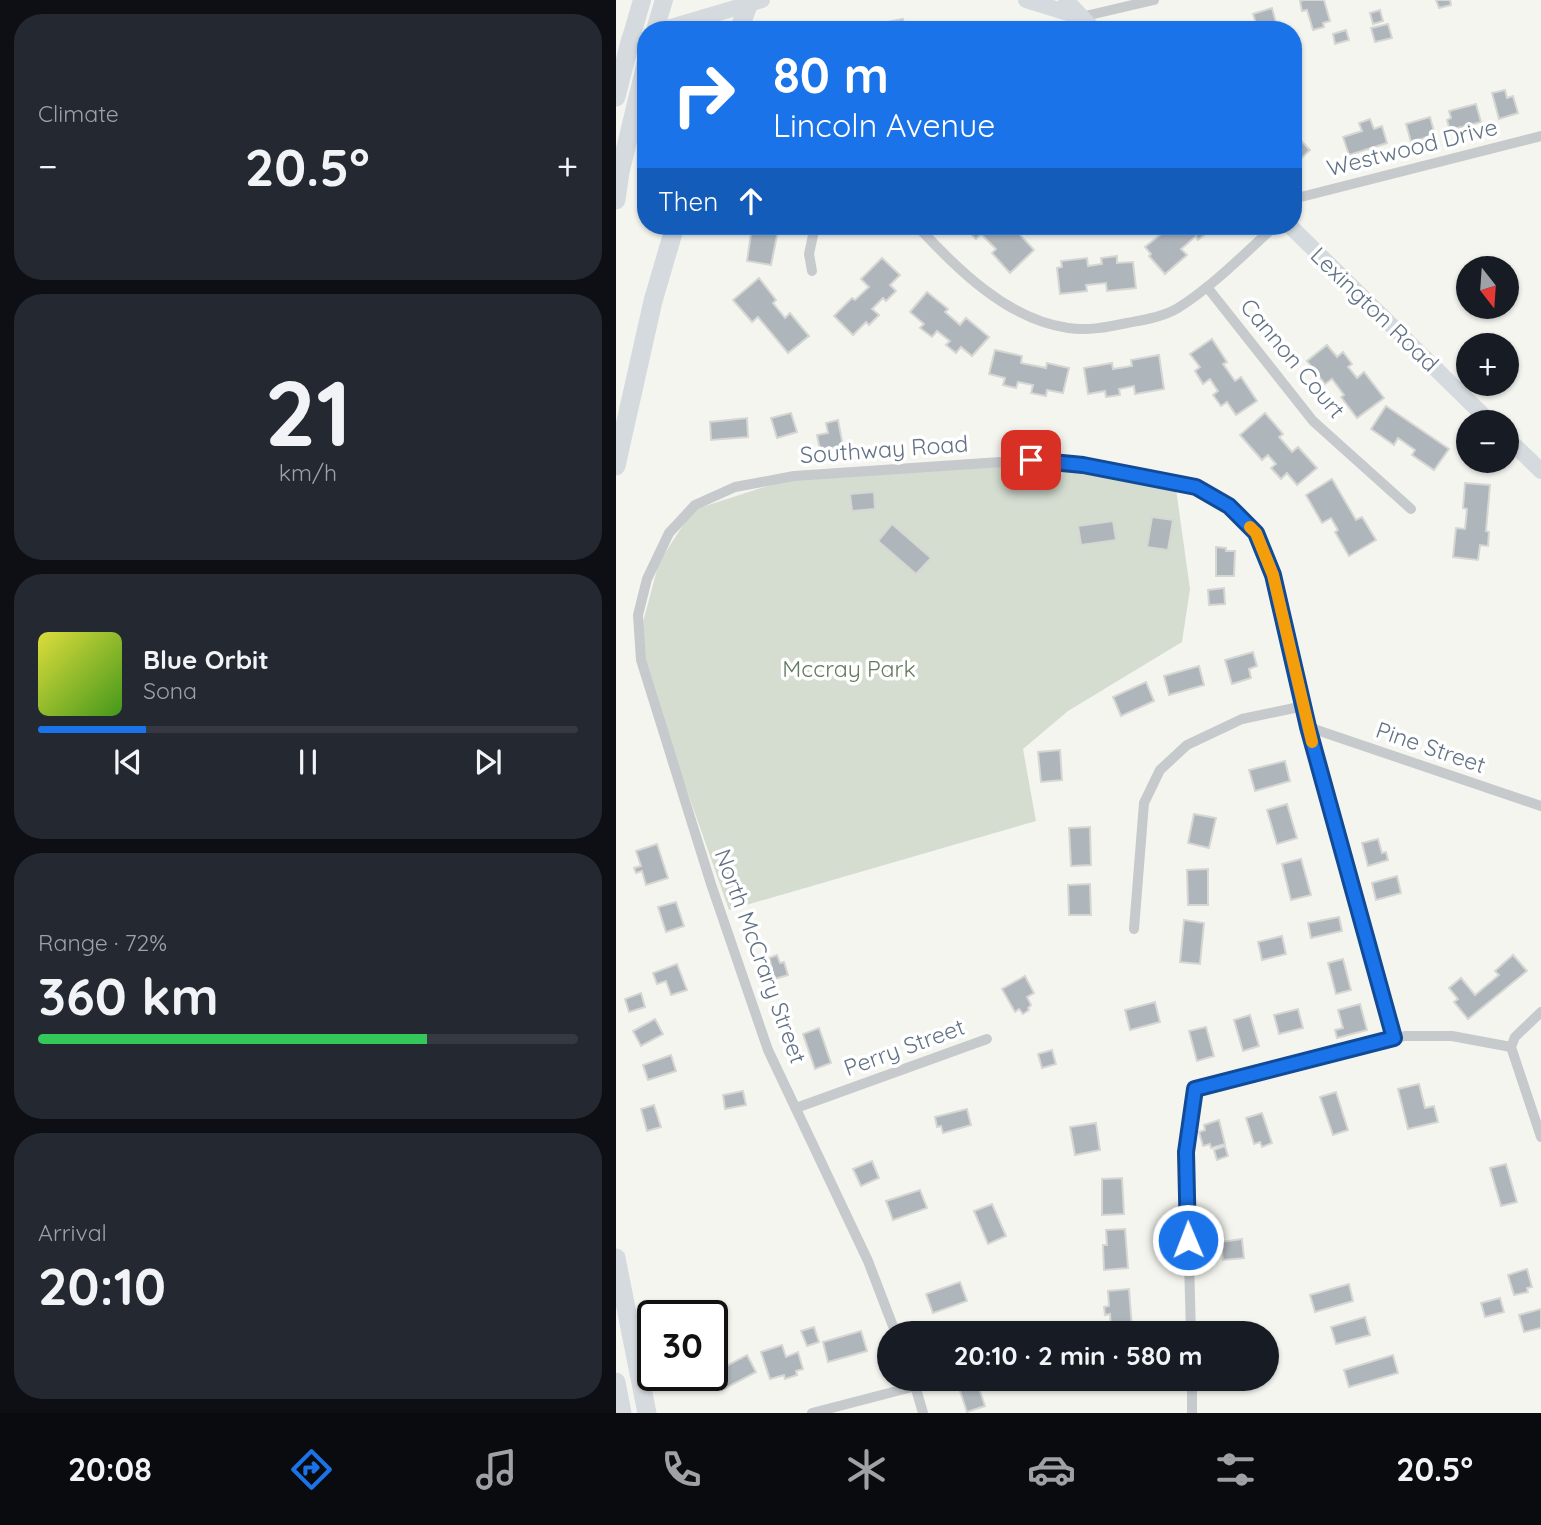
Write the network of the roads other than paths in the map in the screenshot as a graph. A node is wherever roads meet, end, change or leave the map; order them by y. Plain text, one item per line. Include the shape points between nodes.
1 (642, 0) edge
2 (664, 0) edge
3 (750, 0) edge
4 (762, 0) edge
5 (1026, 0) edge
6 (1066, 0) edge
7 (1154, 0) edge
8 (1081, 17) junction
9 (658, 21) edge
10 (692, 21) edge
11 (742, 21) edge
12 (1085, 21) edge
13 (631, 38) edge
14 (616, 97) edge
15 (637, 101) edge
16 (1541, 136) edge
17 (1302, 197) edge
18 (616, 200) edge
19 (672, 235) edge
20 (813, 235) edge
21 (926, 235) edge
22 (1265, 235) edge
23 (1299, 235) edge
24 (812, 271) dead end
25 (1207, 287) junction
26 (1478, 410) edge
27 (1519, 450) edge
28 (616, 466) edge
29 (1541, 471) edge
30 (1411, 509) dead end
31 (647, 579) joint
32 (1304, 706) junction
33 (1308, 727) junction
34 (1541, 806) edge
35 (1134, 929) dead end
36 (1541, 1012) edge
37 (1394, 1038) junction
38 (986, 1039) dead end
39 (1511, 1046) junction
40 (796, 1108) junction
41 (1541, 1137) edge
42 (616, 1258) edge
43 (891, 1321) edge
44 (1191, 1321) edge
45 (616, 1382) edge
46 (884, 1391) edge
47 (917, 1391) edge
48 (1192, 1391) edge
49 (622, 1413) edge
50 (647, 1413) edge
51 (812, 1413) edge
52 (923, 1413) edge
53 (1192, 1413) edge

1 - 13 main road
2 - 9 main road
3 - 11 highway
4 - 10 main road
5 - 8 main road
6 - 8 main road
7 - 8 street
8 - 12 main road
13 - 14 highway
15 - 18 highway
16 - 17 street, Westwood Drive
19 - 28 highway
20 - 24 street via 809,254
21 - 25 street via 967,277 1001,301 1042,322 1070,328 1143,320 1175,310
22 - 25 street
23 - 26 main road, Lexington Road
25 - 30 street, Cannon Court via 1313,421
27 - 29 main road
31 - 32 street, Southway Road via 669,533 695,505 735,487 794,476 1031,460 1095,467 1196,487 1229,506 1256,533 1273,575
31 - 40 street, North McCrary Street via 638,615 641,660 768,1050
32 - 33 street, Southway Road
32 - 35 street via 1242,719 1187,745 1160,770 1144,803
33 - 34 street, Pine Street
33 - 37 street, Southway Road
36 - 39 street
37 - 39 street via 1452,1036
37 - 44 street via 1195,1089 1186,1152
38 - 40 street, Perry Street
39 - 41 street
40 - 43 street, North McCrary Street
42 - 50 highway
45 - 49 highway
46 - 51 street
47 - 52 street
48 - 53 street

